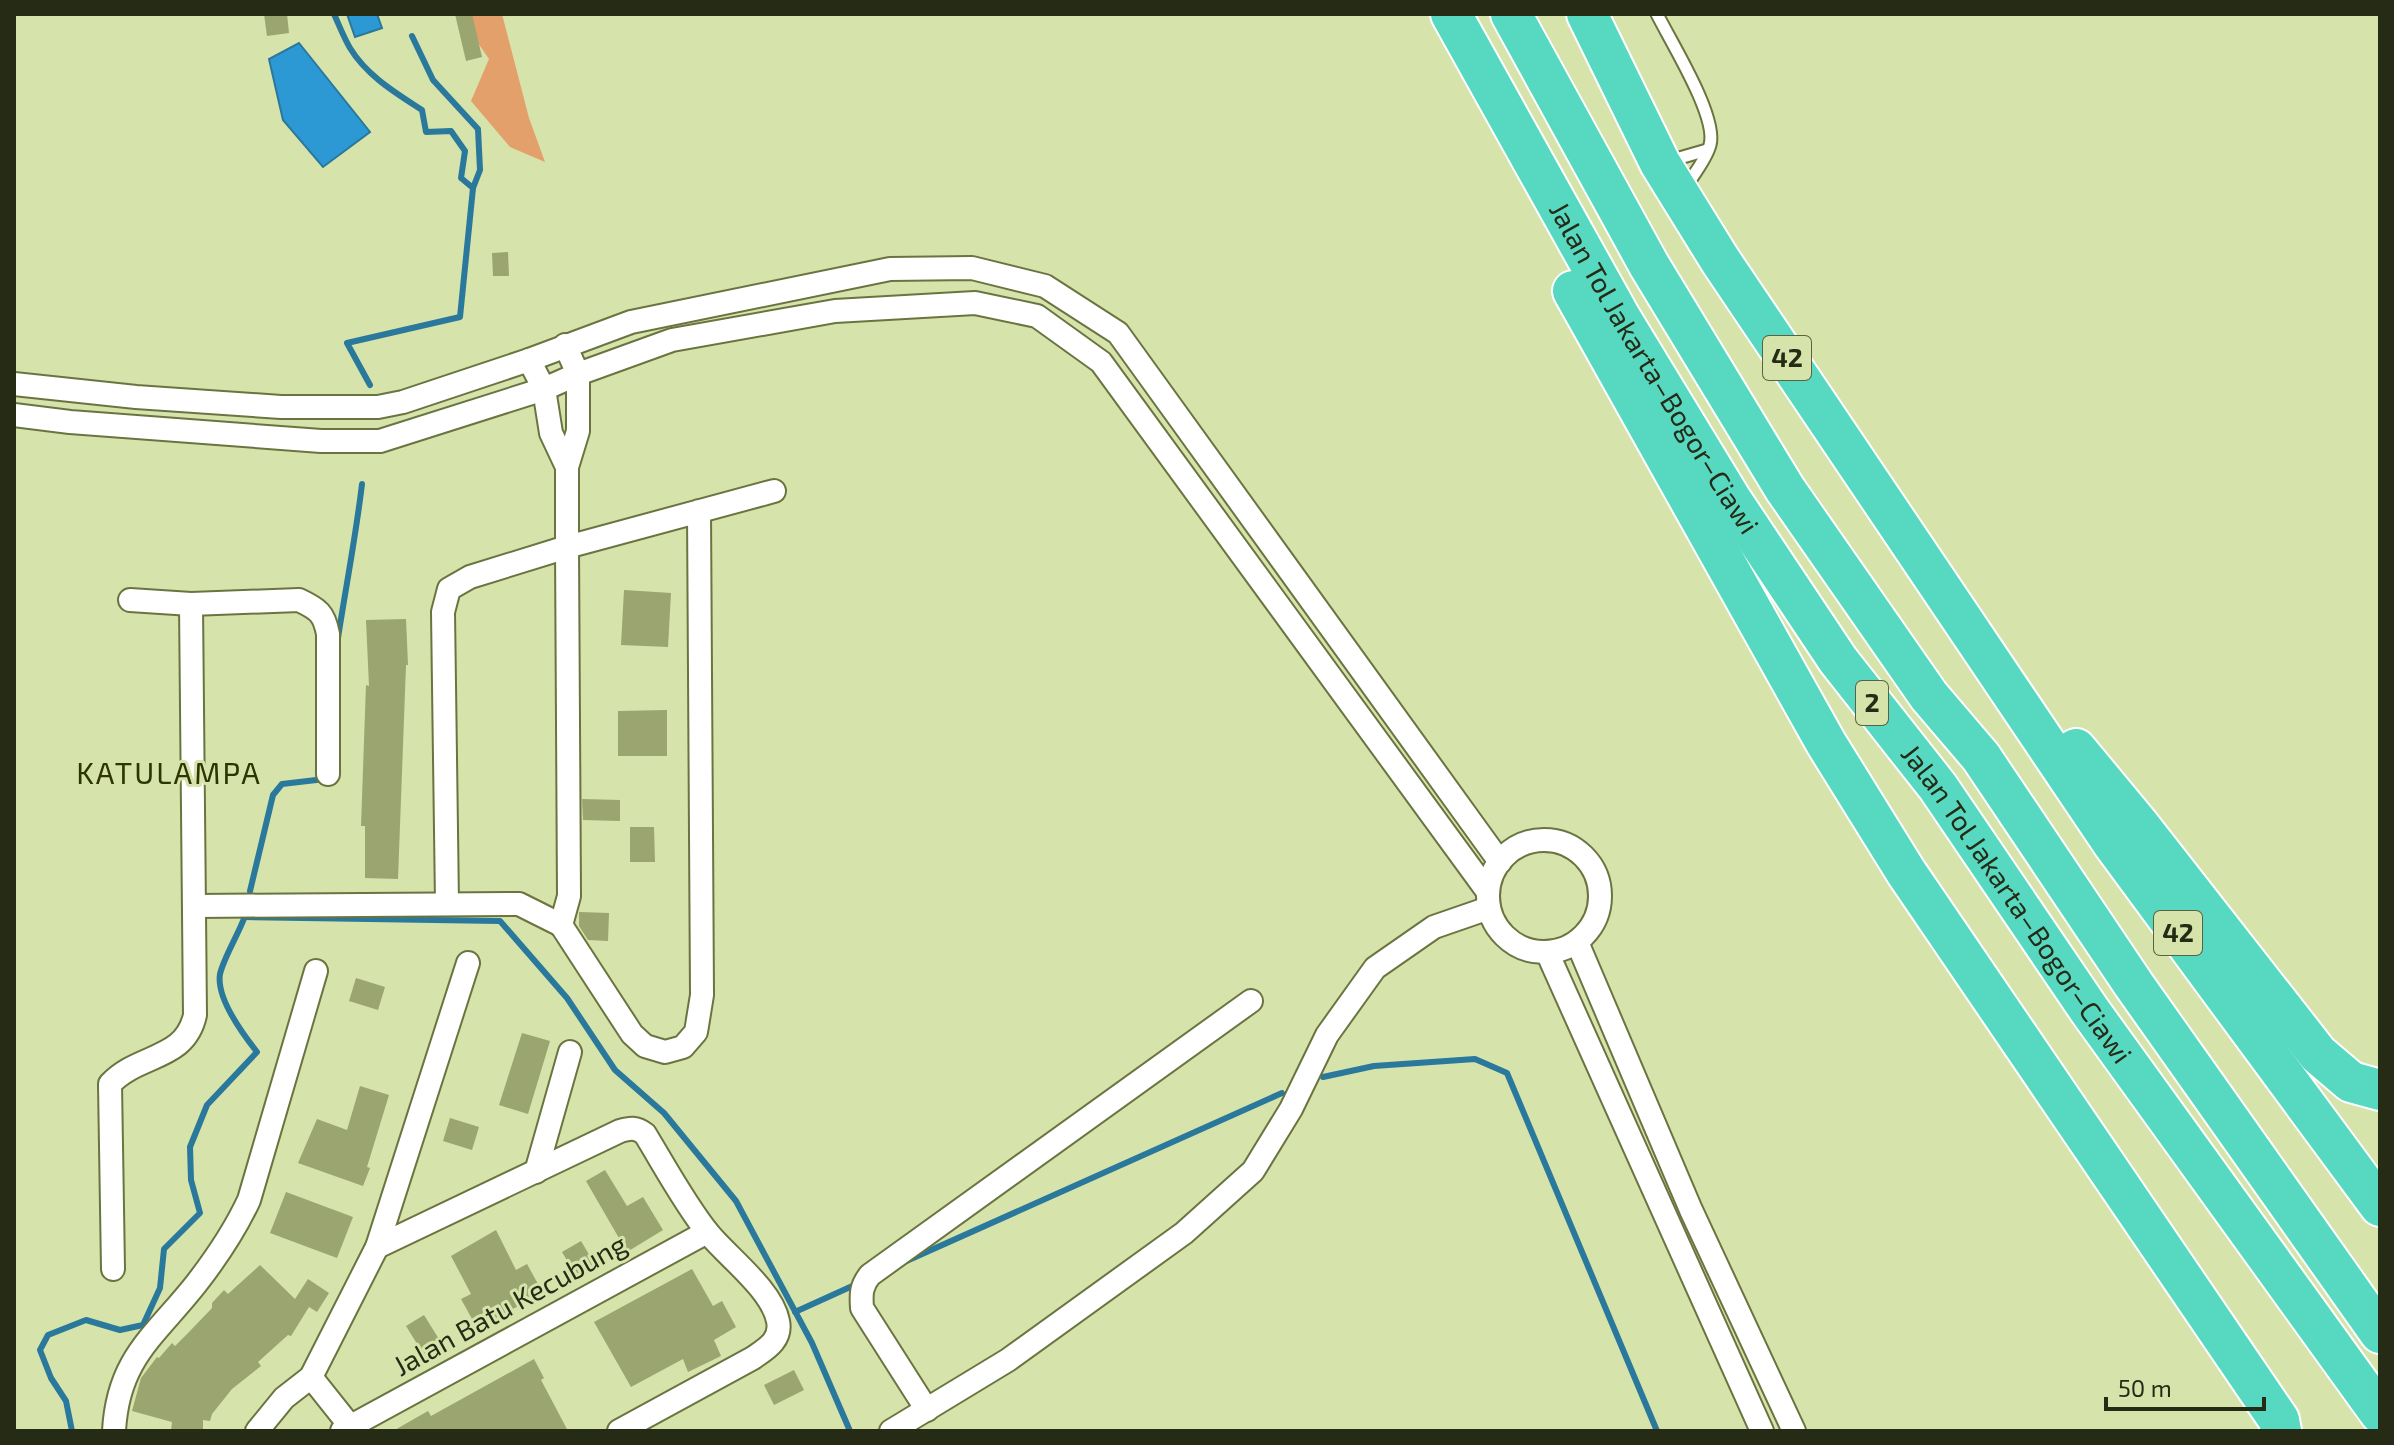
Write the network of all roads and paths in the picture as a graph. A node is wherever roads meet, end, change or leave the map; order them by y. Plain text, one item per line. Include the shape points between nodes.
1 (1427, 14) edge
2 (1451, 14) edge
3 (1511, 14) edge
4 (1587, 14) edge
5 (1657, 14) edge
6 (1707, 150) junction
7 (1670, 179) junction
8 (565, 345) junction
9 (529, 360) junction
10 (578, 374) junction
11 (14, 384) edge
12 (544, 389) junction
13 (403, 402) junction
14 (14, 415) edge
15 (1182, 420) junction
16 (412, 433) junction
17 (1158, 437) junction
18 (567, 467) junction
19 (774, 491) dead end
20 (699, 511) junction
21 (567, 547) junction
22 (130, 600) dead end
23 (191, 604) junction
24 (1985, 654) junction
25 (328, 774) dead end
26 (1500, 862) junction
27 (1489, 900) junction
28 (447, 903) junction
29 (195, 906) junction
30 (561, 925) junction
31 (1577, 942) junction
32 (1547, 952) junction
33 (468, 963) dead end
34 (316, 971) dead end
35 (1251, 1001) dead end
36 (570, 1052) dead end
37 (2380, 1090) edge
38 (536, 1172) junction
39 (2380, 1206) edge
40 (707, 1232) junction
41 (377, 1247) junction
42 (113, 1269) dead end
43 (2376, 1327) edge
44 (311, 1377) junction
45 (927, 1410) junction
46 (2380, 1413) edge
47 (346, 1429) edge
48 (114, 1431) edge
49 (257, 1431) edge
50 (619, 1431) edge
51 (891, 1431) edge
52 (1762, 1431) edge
53 (1794, 1431) edge
54 (2281, 1431) edge

1 - 54 highway via 1518,192 1826,743 1906,872 2279,1420
2 - 46 highway, Jalan Tol Jakarta–Bogor–Ciawi / 2 via 1621,319 1838,660 1938,787 2090,1011
3 - 43 highway, Jalan Tol Jakarta–Bogor–Ciawi / 2 via 1649,265 1785,489 1929,696 1981,757 2134,985
4 - 7 highway, 42
5 - 6 lane via 1705,106 1711,136
6 - 7 lane
6 - 7 lane
7 - 24 highway, 42
8 - 9 street
8 - 10 street
8 - 15 street via 631,322 890,269 972,268 1045,286 1118,333
9 - 12 street
9 - 13 street
10 - 12 street
10 - 17 street via 672,340 776,321 835,311 975,303 1037,316 1101,362
10 - 18 street via 578,431
11 - 13 street via 281,407
12 - 16 street
12 - 18 street via 551,433
13 - 16 street
14 - 16 street via 321,441 380,441
15 - 17 street
15 - 26 street
17 - 27 street
18 - 21 street
19 - 20 street
20 - 21 street
20 - 30 street via 702,995 696,1032 683,1047 665,1052 645,1046 632,1034
21 - 28 street via 470,577 449,589 443,612
21 - 30 street via 569,896
22 - 23 street
23 - 25 street via 299,600 325,617
23 - 29 street
24 - 37 highway, 42 via 2030,695 2109,788 2318,1054 2351,1082
24 - 39 highway, 42 via 2114,845
26 - 27 street
26 - 31 street via 1511,851 1541,840 1572,847 1585,857 1600,885 1600,901 1597,917
27 - 32 street via 1494,923 1504,935 1531,951
27 - 45 street via 1434,927 1375,968 1327,1035 1291,1109 1242,1182 1171,1242 1008,1360
28 - 29 street
28 - 30 street via 519,904
29 - 42 street via 191,1031 178,1047 121,1072 110,1084
31 - 32 street
31 - 53 street via 1691,1210
32 - 52 street
33 - 41 street
34 - 48 street via 249,1200 215,1259 135,1359 122,1384
35 - 45 street via 863,1284 862,1308
36 - 38 street
38 - 40 street via 620,1131 638,1129
38 - 41 street
40 - 47 street, Jalan Batu Kecubung
40 - 50 street via 773,1306 778,1335 753,1358
41 - 44 street
44 - 47 street
44 - 49 street via 284,1398
45 - 51 street

